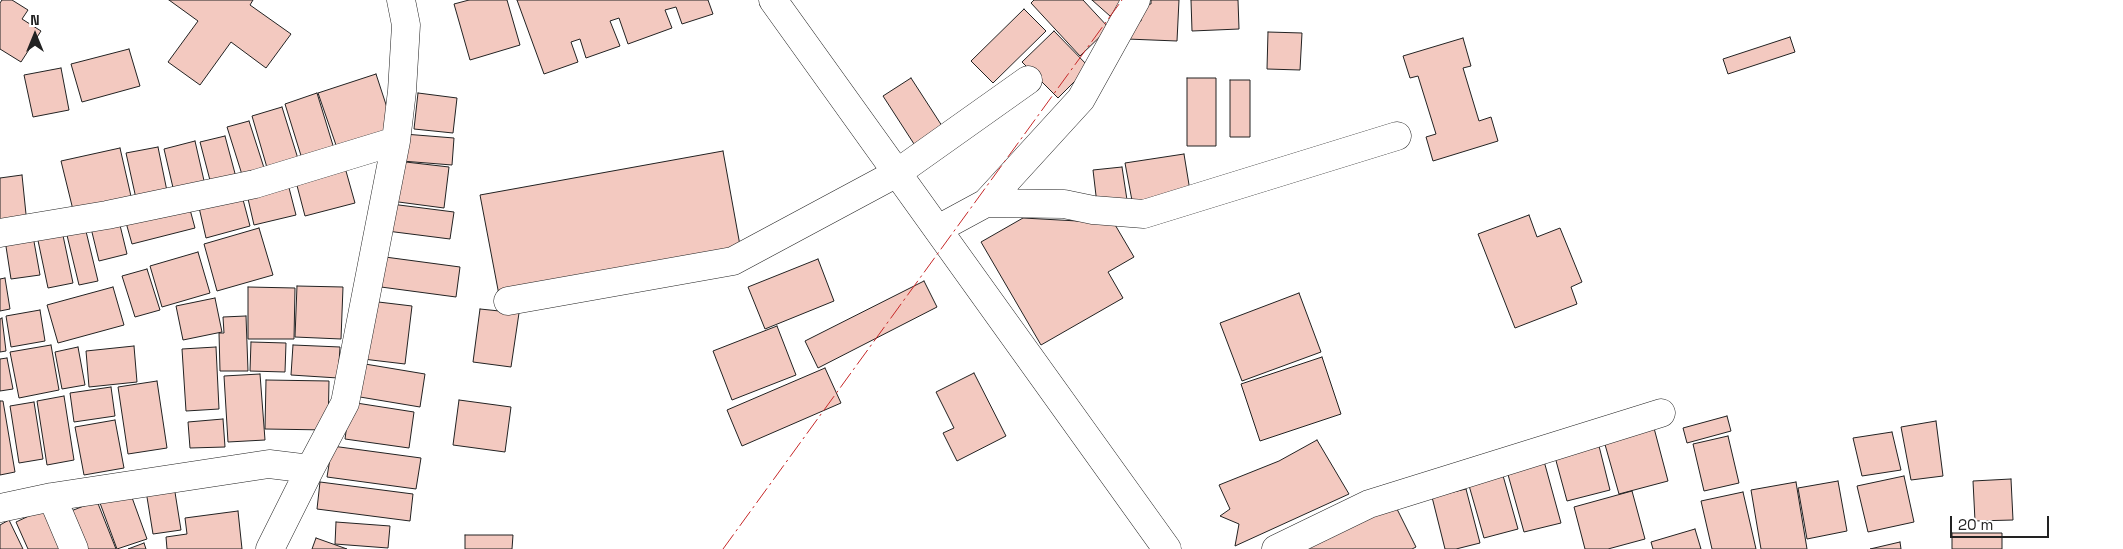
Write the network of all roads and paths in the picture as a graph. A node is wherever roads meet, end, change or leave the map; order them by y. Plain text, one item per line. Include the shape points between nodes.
1 (401, 0) edge
2 (774, 0) edge
3 (1136, 0) edge
4 (1028, 80) dead end
5 (1397, 136) dead end
6 (396, 142) junction
7 (897, 173) junction
8 (986, 203) junction
9 (938, 229) junction
10 (0, 233) edge
11 (508, 301) dead end
12 (1661, 413) dead end
13 (310, 468) junction
14 (52, 498) junction
15 (0, 508) edge
16 (74, 549) edge
17 (270, 549) edge
18 (1167, 549) edge
19 (1276, 549) edge

1 - 6 street via 406,25
2 - 7 street
3 - 8 street via 1081,99
4 - 7 street
5 - 8 street via 1144,214 1064,204
6 - 10 street via 255,184 107,215
6 - 13 street via 345,403
7 - 9 street
7 - 11 street via 733,260
8 - 9 street
9 - 18 street
12 - 19 street via 1368,504
13 - 14 street via 269,464
13 - 17 street
14 - 15 street
14 - 16 street

